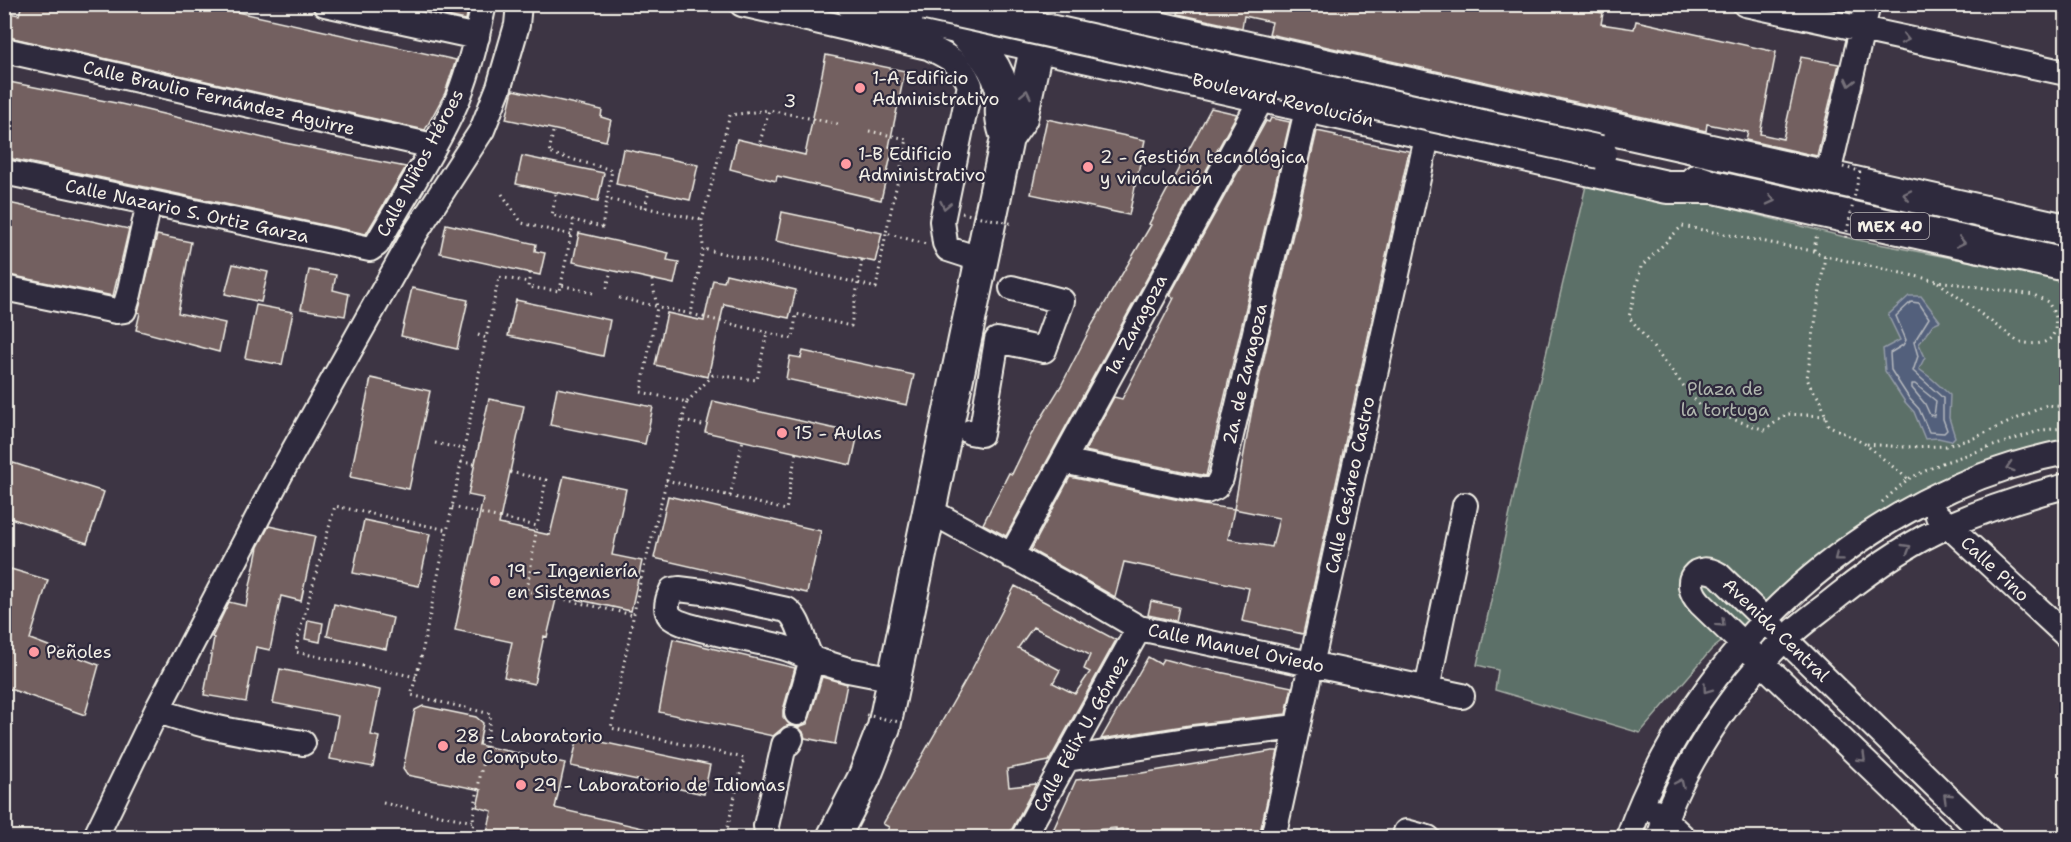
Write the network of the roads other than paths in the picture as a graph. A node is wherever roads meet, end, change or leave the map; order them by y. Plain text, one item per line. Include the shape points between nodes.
1 (325, 4) edge
2 (484, 4) edge
3 (519, 4) edge
4 (742, 4) edge
5 (853, 4) edge
6 (926, 4) edge
7 (980, 4) edge
8 (1045, 4) edge
9 (1050, 4) edge
10 (1745, 4) edge
11 (1868, 4) edge
12 (959, 28) junction
13 (1862, 30) junction
14 (1188, 36) junction
15 (477, 37) junction
16 (1037, 45) junction
17 (4, 50) edge
18 (2067, 73) edge
19 (1179, 77) junction
20 (1263, 96) junction
21 (1308, 106) junction
22 (1428, 133) junction
23 (1007, 138) junction
24 (433, 146) junction
25 (1602, 146) junction
26 (1721, 155) junction
27 (4, 172) edge
28 (1835, 173) junction
29 (1714, 187) junction
30 (149, 203) junction
31 (2067, 230) edge
32 (370, 249) joint
33 (982, 260) junction
34 (2067, 265) edge
35 (4, 288) edge
36 (1012, 288) dead end
37 (958, 429) junction
38 (2067, 452) edge
39 (1063, 461) junction
40 (2067, 486) edge
41 (1924, 503) junction
42 (1465, 505) dead end
43 (930, 511) junction
44 (1948, 525) junction
45 (1011, 556) junction
46 (1765, 619) junction
47 (1139, 628) junction
48 (2067, 635) edge
49 (1785, 639) junction
50 (1742, 643) junction
51 (812, 659) junction
52 (1763, 662) junction
53 (1311, 664) junction
54 (895, 679) junction
55 (1427, 689) junction
56 (1462, 696) dead end
57 (157, 710) junction
58 (797, 713) dead end
59 (1297, 727) junction
60 (790, 741) dead end
61 (303, 744) dead end
62 (1067, 759) junction
63 (1641, 800) junction
64 (1662, 828) edge
65 (94, 837) edge
66 (768, 837) edge
67 (832, 837) edge
68 (1023, 837) edge
69 (1273, 837) edge
70 (1628, 837) edge
71 (1684, 837) edge
72 (1944, 837) edge
73 (1989, 837) edge

1 - 15 street
2 - 15 street, Calle Niños Héroes
3 - 57 street via 499,87 482,130 431,207 352,346
4 -> 33 street via 928,46 964,70 970,85 942,221 948,249
5 - 12 main road, Boulevard Revolución / MEX 40
6 - 25 main road, Boulevard Revolución, bridge
7 - 25 main road, Boulevard Revolución
8 - 16 main road
9 - 14 main road, MEX 40
10 - 13 street
11 - 13 street
12 - 16 main road, Boulevard Revolución / MEX 40
12 - 23 main road via 980,48 1000,83
13 -> 18 street
13 -> 28 street
14 - 19 main road via 1183,37 1176,52
14 - 26 main road, MEX 40
15 - 24 street, Calle Niños Héroes via 457,99
16 - 19 main road, Boulevard Revolución / MEX 40
23 -> 16 main road via 1021,118
17 - 24 street, Calle Braulio Fernández Aguirre
19 - 20 main road, Boulevard Revolución / MEX 40
20 - 21 main road, Boulevard Revolución / MEX 40
20 - 39 street, 1a. Zaragoza
21 - 22 main road, Boulevard Revolución / MEX 40
21 - 39 street, 2a. de Zaragoza via 1224,466 1215,487 1206,492
22 - 29 main road, Boulevard Revolución / MEX 40 via 1667,187
22 - 53 street, Calle Cesáreo Castro
23 - 33 main road
24 - 32 street, Calle Niños Héroes via 377,244
25 - 26 main road, Boulevard Revolución
25 - 29 main road, Boulevard Revolución
26 - 28 main road, MEX 40
27 - 30 street, Calle Nazario S. Ortiz Garza
31 -> 28 main road, MEX 40
29 -> 34 main road, Boulevard Revolución / MEX 40
30 - 32 street, Calle Nazario S. Ortiz Garza
30 - 35 street via 124,310
33 - 37 main road
36 - 37 street via 1062,301 1044,350 997,340 981,434
37 - 43 main road
38 -> 41 street via 2002,470
39 - 45 street, 1a. Zaragoza
40 - 44 street
41 - 44 street, Calle Pino
41 -> 46 street via 1837,557
42 - 55 street
43 - 45 street, Calle Manuel Oviedo
43 - 54 main road
44 - 48 street, Calle Pino
49 -> 44 street via 1863,576
45 - 47 street, Calle Manuel Oviedo
46 - 49 street, Avenida Central
46 - 50 street
46 -> 50 street, Avenida Central via 1713,571 1699,571 1692,577 1692,594
47 - 53 street, Calle Manuel Oviedo
47 - 62 street, Calle Félix U. Gómez
49 - 52 street
73 -> 49 street, Avenida Central
50 - 52 street, Avenida Central
50 -> 63 street via 1687,716
51 - 51 street via 783,647 672,619 667,612 667,600 672,590 688,589 787,610 793,615
51 - 54 street
51 - 58 street
64 -> 52 street via 1684,774
52 -> 72 street, Avenida Central
53 - 55 street, Calle Manuel Oviedo
53 - 59 street, Calle Cesáreo Castro
54 - 67 main road via 876,750
55 - 56 street, Calle Manuel Oviedo
57 - 61 street
57 - 65 street
59 - 62 street
59 - 69 street, Calle Cesáreo Castro
60 - 66 street via 784,745 766,826
62 - 68 street, Calle Félix U. Gómez
63 - 64 street
63 - 70 street
64 - 71 street

